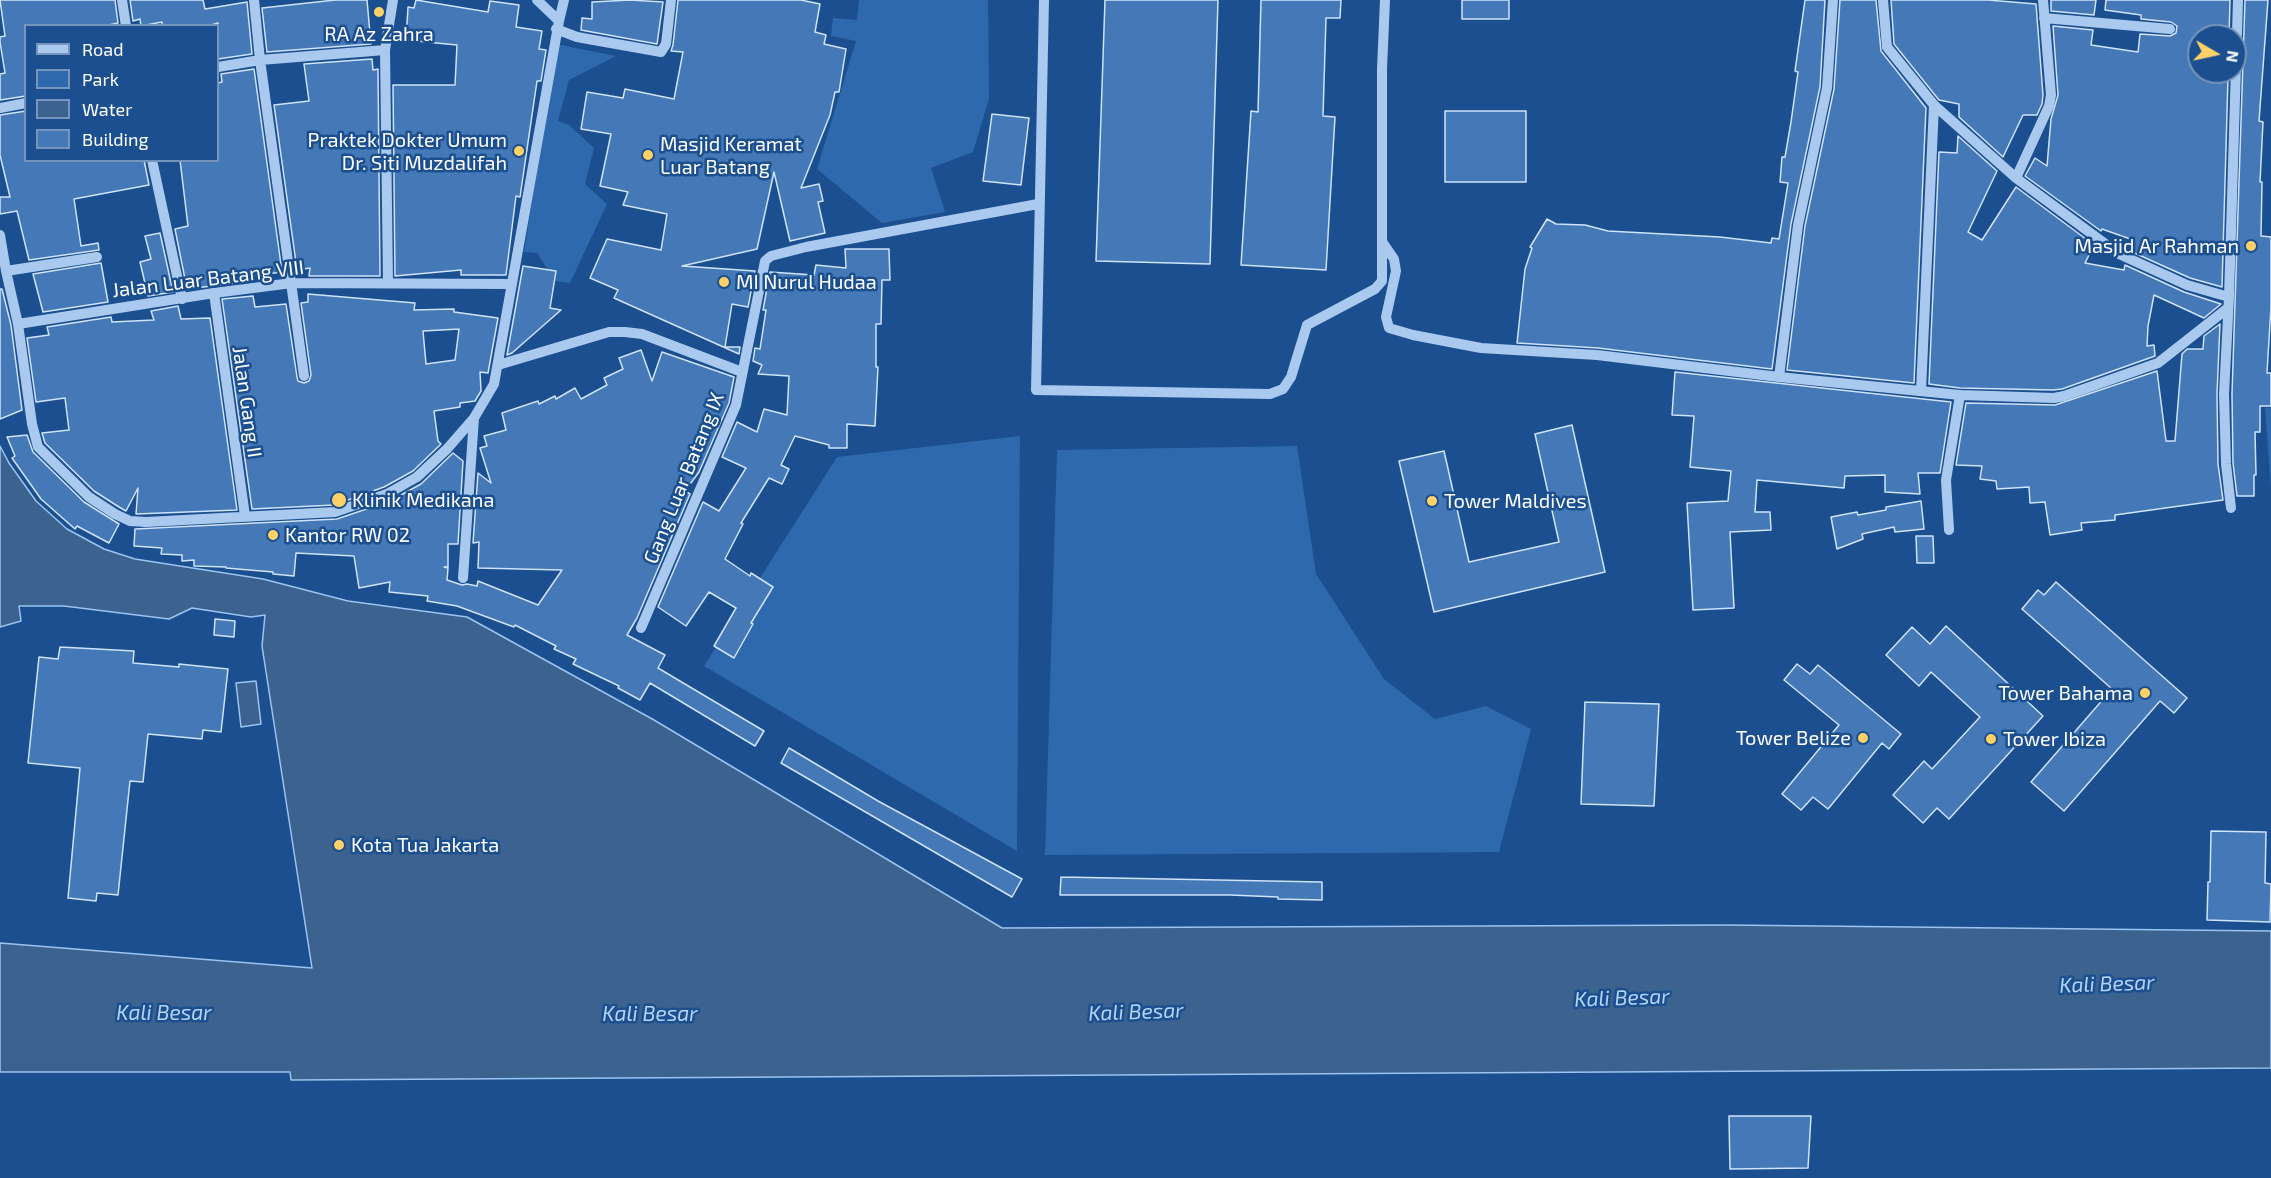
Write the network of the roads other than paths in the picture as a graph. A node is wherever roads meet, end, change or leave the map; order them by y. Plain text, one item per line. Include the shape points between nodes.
1 (122, 0) edge
2 (254, 0) edge
3 (393, 0) edge
4 (537, 0) edge
5 (564, 0) edge
6 (671, 0) edge
7 (1044, 0) edge
8 (1385, 0) edge
9 (1833, 0) edge
10 (1882, 0) edge
11 (2043, 0) edge
12 (2238, 0) edge
13 (2044, 18) junction
14 (126, 24) edge
15 (557, 25) junction
16 (2170, 29) dead end
17 (385, 50) junction
18 (260, 60) junction
19 (219, 67) edge
20 (24, 103) edge
21 (1934, 105) junction
22 (0, 108) edge
23 (152, 162) edge
24 (2016, 178) junction
25 (1038, 204) junction
26 (0, 235) edge
27 (1383, 243) junction
28 (97, 257) dead end
29 (6, 271) junction
30 (292, 283) junction
31 (388, 283) junction
32 (512, 284) junction
33 (214, 293) junction
34 (182, 299) junction
35 (2228, 302) junction
36 (18, 324) junction
37 (498, 365) junction
38 (742, 372) junction
39 (304, 376) dead end
40 (1779, 377) junction
41 (1921, 391) junction
42 (1959, 395) junction
43 (474, 418) junction
44 (2231, 508) dead end
45 (245, 516) junction
46 (1949, 530) dead end
47 (463, 578) dead end
48 (641, 628) dead end

1 - 14 street
2 - 18 street
3 - 17 street
4 - 15 street
5 - 15 street
6 - 15 street via 666,44 661,52 577,37
7 - 25 street
8 - 27 street
9 - 40 street via 1827,88 1798,225
10 - 21 street via 1887,46
11 - 13 street
12 - 35 street
13 - 16 street
13 - 24 street via 2051,95
15 - 32 street
17 - 18 street
17 - 31 street
18 - 19 street
18 - 30 street
20 - 22 street
21 - 24 street
21 - 41 street
23 - 34 street
24 - 35 street via 2119,254
25 - 27 street via 1036,390 1270,394 1283,389 1291,377 1307,325 1375,289 1382,281
25 - 38 street via 771,256 761,273
26 - 29 street
27 - 40 street via 1394,259 1396,271 1386,317 1389,328 1481,348 1597,355
28 - 29 street
29 - 36 street
30 - 31 street, Jalan Luar Batang VIII
30 - 33 street, Jalan Luar Batang VIII
30 - 39 street
31 - 32 street, Jalan Luar Batang VIII
32 - 37 street
33 - 34 street, Jalan Luar Batang VIII
33 - 45 street, Jalan Gang II
34 - 36 street, Jalan Luar Batang VIII
35 - 42 street via 2158,363 2064,396
35 - 44 street via 2224,394
36 - 45 street via 38,447 89,497 130,521
37 - 38 street, Gang Luar Batang IX via 609,332 642,334
37 - 43 street via 492,389
38 - 48 street, Gang Luar Batang IX via 736,405
40 - 41 street
41 - 42 street
42 - 46 street via 1946,480
43 - 45 street via 417,477 387,494 335,512
43 - 47 street

